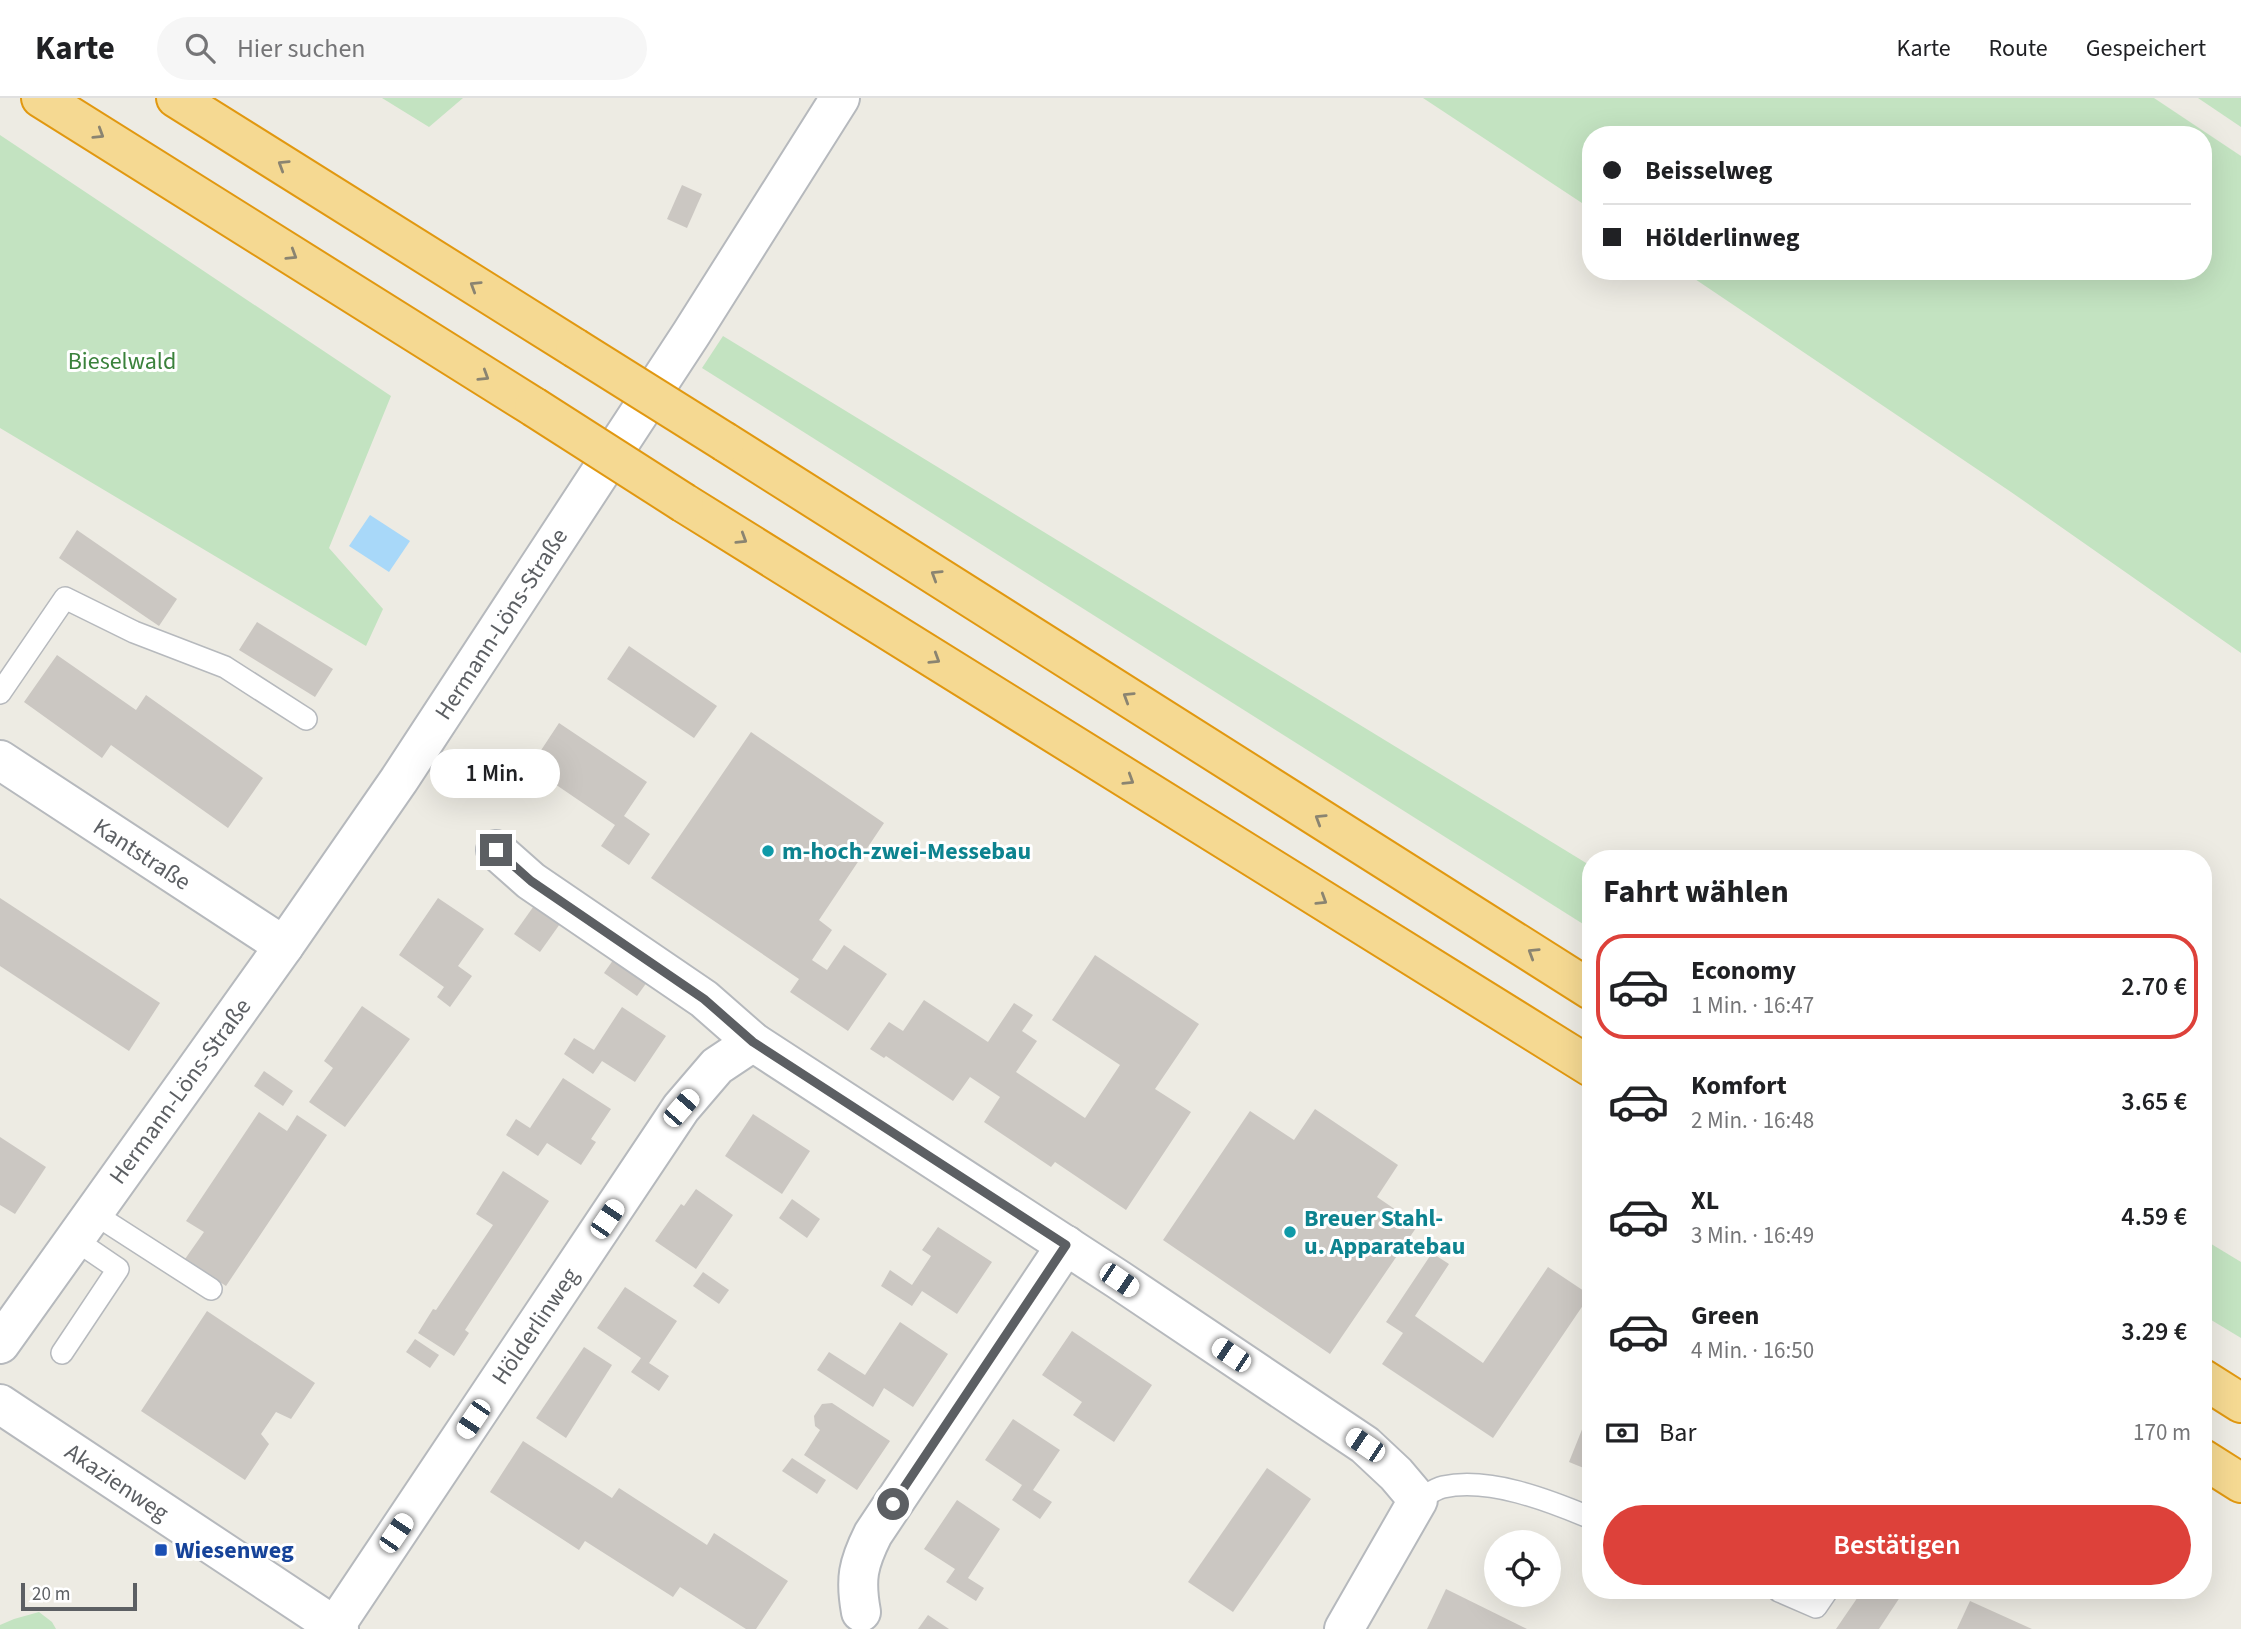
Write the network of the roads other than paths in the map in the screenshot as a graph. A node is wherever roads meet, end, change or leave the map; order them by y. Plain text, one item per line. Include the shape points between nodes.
1 (41, 98) edge
2 (176, 98) edge
3 (840, 98) edge
4 (0, 693) edge
5 (306, 719) dead end
6 (0, 760) edge
7 (496, 850) dead end
8 (284, 946) junction
9 (1582, 984) edge
10 (753, 1042) junction
11 (1582, 1061) edge
12 (84, 1226) junction
13 (1066, 1245) junction
14 (211, 1289) dead end
15 (0, 1344) edge
16 (62, 1353) dead end
17 (2212, 1385) edge
18 (2241, 1403) edge
19 (0, 1404) edge
20 (2212, 1465) edge
21 (2241, 1483) edge
22 (1419, 1500) junction
23 (1582, 1514) edge
24 (861, 1612) dead end
25 (337, 1627) edge
26 (1344, 1629) edge

1 -> 11 highway, bridge
9 -> 2 highway, bridge
3 - 8 street, Hermann-Löns-Straße via 432,731
4 - 5 lane via 65,598 134,632 225,667
6 - 8 street, Kantstraße
7 - 10 street via 531,881 704,999
8 - 12 street, Hermann-Löns-Straße
10 - 13 street
10 - 25 street, Hölderlinweg via 717,1066 681,1108
12 - 14 lane
12 - 15 street, Hermann-Löns-Straße
12 - 16 lane via 118,1269
13 - 22 street via 1365,1445
13 - 24 street via 873,1534 858,1570
17 - 18 highway
19 - 25 street, Akazienweg
20 - 21 highway
22 - 23 lane via 1440,1488 1470,1485 1516,1492
22 - 26 street

